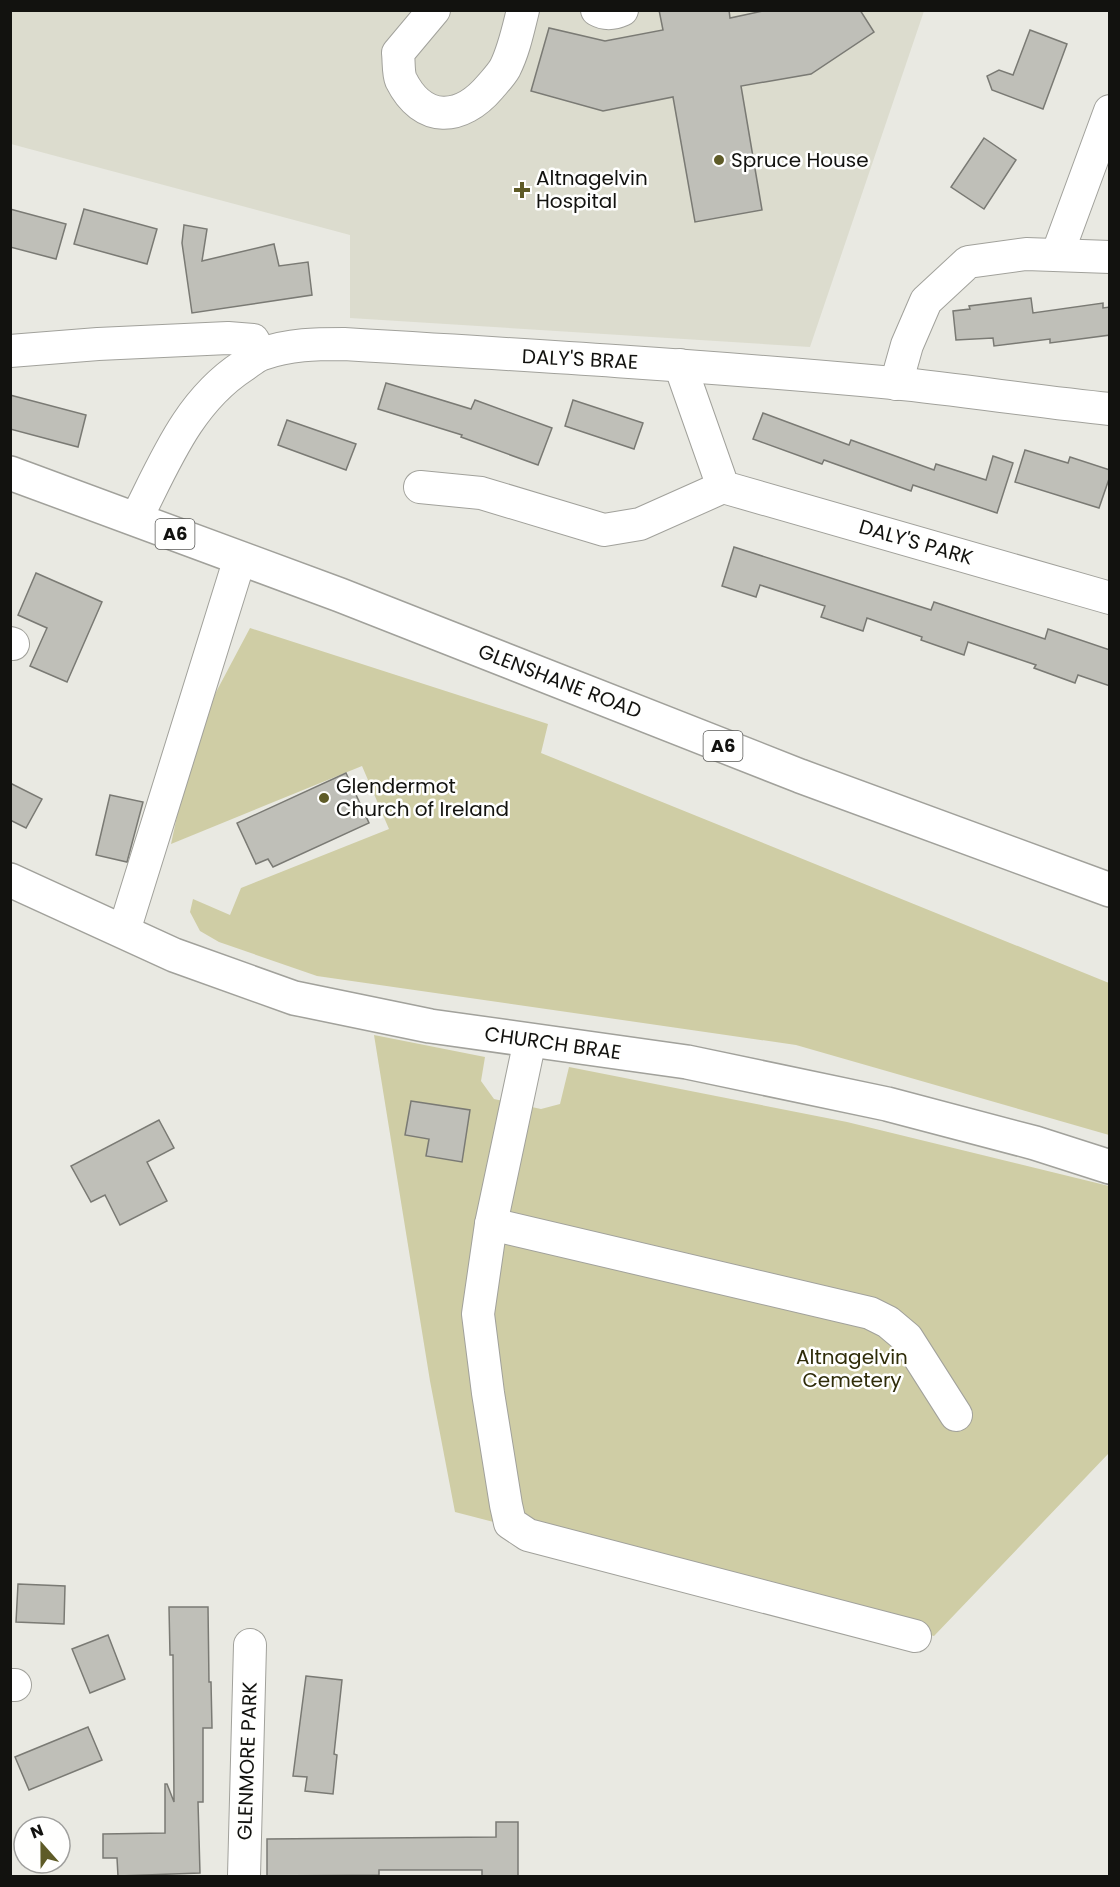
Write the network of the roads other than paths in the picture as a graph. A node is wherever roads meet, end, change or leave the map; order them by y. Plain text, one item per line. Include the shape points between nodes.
1 (434, 10) edge
2 (522, 10) edge
3 (597, 10) edge
4 (622, 10) edge
5 (1110, 111) edge
6 (1057, 255) junction
7 (1110, 257) edge
8 (10, 351) edge
9 (261, 354) junction
10 (680, 365) junction
11 (896, 384) junction
12 (1110, 409) edge
13 (10, 473) edge
14 (420, 487) dead end
15 (723, 487) junction
16 (136, 519) junction
17 (240, 558) junction
18 (1110, 598) edge
19 (10, 880) edge
20 (1110, 890) edge
21 (124, 932) junction
22 (530, 1040) junction
23 (1110, 1167) edge
24 (491, 1224) junction
25 (956, 1415) dead end
26 (915, 1636) dead end
27 (250, 1645) dead end
28 (244, 1876) edge

1 - 2 street via 398,53 400,78 414,100 432,112 454,113 482,96 504,70
3 - 4 street via 614,14
5 - 6 street
6 - 7 street
6 - 11 street via 1026,254 968,262 926,301
8 - 9 street via 228,339 253,340
9 - 10 street, DALY'S BRAE via 303,344 344,344
9 - 16 street, DALY'S BRAE via 229,375 195,410
10 - 11 street, DALY'S BRAE
10 - 15 street
11 - 12 street, DALY'S BRAE
13 - 16 main road, GLENSHANE ROAD / A6
14 - 15 street via 481,493 604,530 640,524
15 - 18 street, DALY'S PARK
16 - 17 main road, GLENSHANE ROAD / A6
17 - 20 main road, GLENSHANE ROAD / A6 via 800,776
17 - 21 street
19 - 21 main road, CHURCH BRAE
21 - 22 main road, CHURCH BRAE via 174,955 294,998 430,1026
22 - 23 main road, CHURCH BRAE via 687,1062 887,1104
22 - 24 street
24 - 25 street via 870,1313 908,1338
24 - 26 street via 478,1314 510,1523 528,1535
27 - 28 street, GLENMORE PARK

